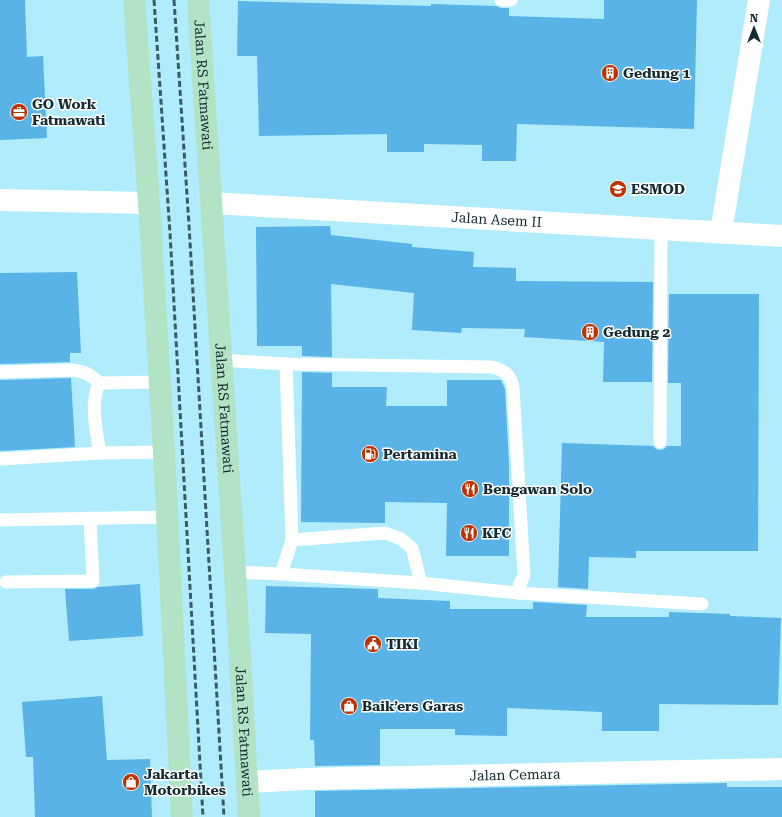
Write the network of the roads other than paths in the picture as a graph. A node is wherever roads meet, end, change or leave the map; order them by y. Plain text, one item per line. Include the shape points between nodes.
1 (134, 0) edge
2 (198, 0) edge
3 (501, 0) edge
4 (511, 0) edge
5 (759, 0) edge
6 (0, 200) edge
7 (211, 203) junction
8 (149, 204) junction
9 (661, 229) junction
10 (721, 232) junction
11 (782, 236) edge
12 (221, 360) junction
13 (286, 364) junction
14 (0, 372) edge
15 (99, 382) junction
16 (160, 382) junction
17 (660, 442) dead end
18 (164, 452) junction
19 (100, 453) junction
20 (0, 459) edge
21 (167, 517) junction
22 (90, 518) junction
23 (0, 520) edge
24 (292, 540) junction
25 (235, 572) junction
26 (281, 574) junction
27 (6, 582) dead end
28 (421, 583) junction
29 (518, 593) junction
30 (702, 604) dead end
31 (782, 769) edge
32 (247, 782) junction
33 (182, 817) edge
34 (249, 817) edge

1 - 8 main road
2 - 7 main road, Jalan RS Fatmawati
3 - 4 lane
5 - 10 street
6 - 8 street
7 - 9 street, Jalan Asem II
7 - 12 main road, Jalan RS Fatmawati
8 - 16 main road
9 - 10 street, Jalan Asem II
9 - 17 lane
10 - 11 street, Jalan Asem II
12 - 13 lane
12 - 25 main road, Jalan RS Fatmawati
13 - 24 lane
13 - 29 lane via 492,367 503,370 512,380 514,388 524,575
14 - 15 lane via 73,370 91,375
15 - 16 lane
15 - 19 lane via 94,399 96,436
16 - 18 main road
18 - 19 lane
18 - 21 main road
19 - 20 lane
21 - 22 lane
21 - 33 main road
22 - 23 lane
22 - 27 lane via 93,580
24 - 26 lane
24 - 28 lane via 385,533 401,539 412,548
25 - 26 lane
25 - 32 main road, Jalan RS Fatmawati
26 - 28 lane
28 - 29 lane
29 - 30 lane
31 - 32 street, Jalan Cemara
32 - 34 main road, Jalan RS Fatmawati

